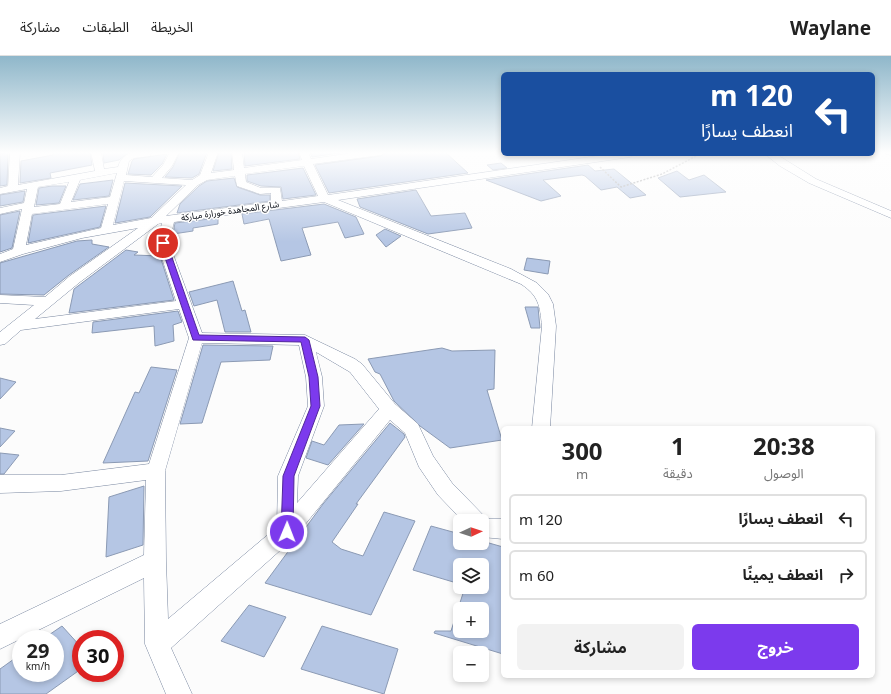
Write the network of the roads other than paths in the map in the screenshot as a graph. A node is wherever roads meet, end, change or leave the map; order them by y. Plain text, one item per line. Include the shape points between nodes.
1 (13, 182) edge
2 (53, 182) edge
3 (74, 182) edge
4 (119, 182) edge
5 (178, 182) edge
6 (241, 182) edge
7 (317, 182) edge
8 (442, 182) edge
9 (814, 182) edge
10 (194, 183) joint
11 (33, 185) junction
12 (13, 188) junction
13 (0, 191) edge
14 (324, 198) junction
15 (115, 200) junction
16 (277, 204) junction
17 (64, 207) junction
18 (28, 208) junction
19 (0, 211) edge
20 (891, 215) edge
21 (162, 220) junction
22 (106, 231) junction
23 (19, 250) junction
24 (0, 258) edge
25 (0, 299) edge
26 (47, 301) junction
27 (184, 304) junction
28 (17, 326) junction
29 (196, 338) junction
30 (0, 340) edge
31 (305, 340) junction
32 (389, 409) junction
33 (541, 426) edge
34 (156, 471) junction
35 (0, 484) edge
36 (470, 514) edge
37 (489, 528) edge
38 (501, 529) edge
39 (287, 532) junction
40 (155, 561) junction
41 (0, 637) edge
42 (158, 644) junction
43 (179, 694) edge

1 - 12 street
2 - 11 street
3 - 17 street
4 - 15 street
5 - 10 street
6 - 16 street via 246,187 260,191 276,190
7 - 14 street
8 - 14 street, شارع المجاهدة خورارة مباركة
9 - 20 street
10 - 21 street
11 - 12 street
11 - 18 street
12 - 13 street
14 - 16 street, شارع المجاهدة خورارة مباركة
14 - 33 street via 506,272 524,280 540,292 548,310 549,326
15 - 17 street
15 - 22 street
16 - 21 street, شارع المجاهدة خورارة مباركة
17 - 18 street
18 - 19 street
18 - 23 street
21 - 22 street, شارع المجاهدة خورارة مباركة
21 - 26 street
21 - 27 street via 163,243
22 - 23 street, شارع المجاهدة خورارة مباركة
23 - 24 street, شارع المجاهدة خورارة مباركة
25 - 26 street
26 - 28 street
27 - 28 street
27 - 29 street
28 - 30 street
29 - 31 street
29 - 34 street
31 - 32 street via 356,368
31 - 39 street via 314,377 316,406 288,476
32 - 36 street via 412,429 426,461 445,490
32 - 39 street
34 - 35 street via 61,484
34 - 40 street
37 - 38 street
39 - 42 street
40 - 41 street
40 - 42 street
42 - 43 street

